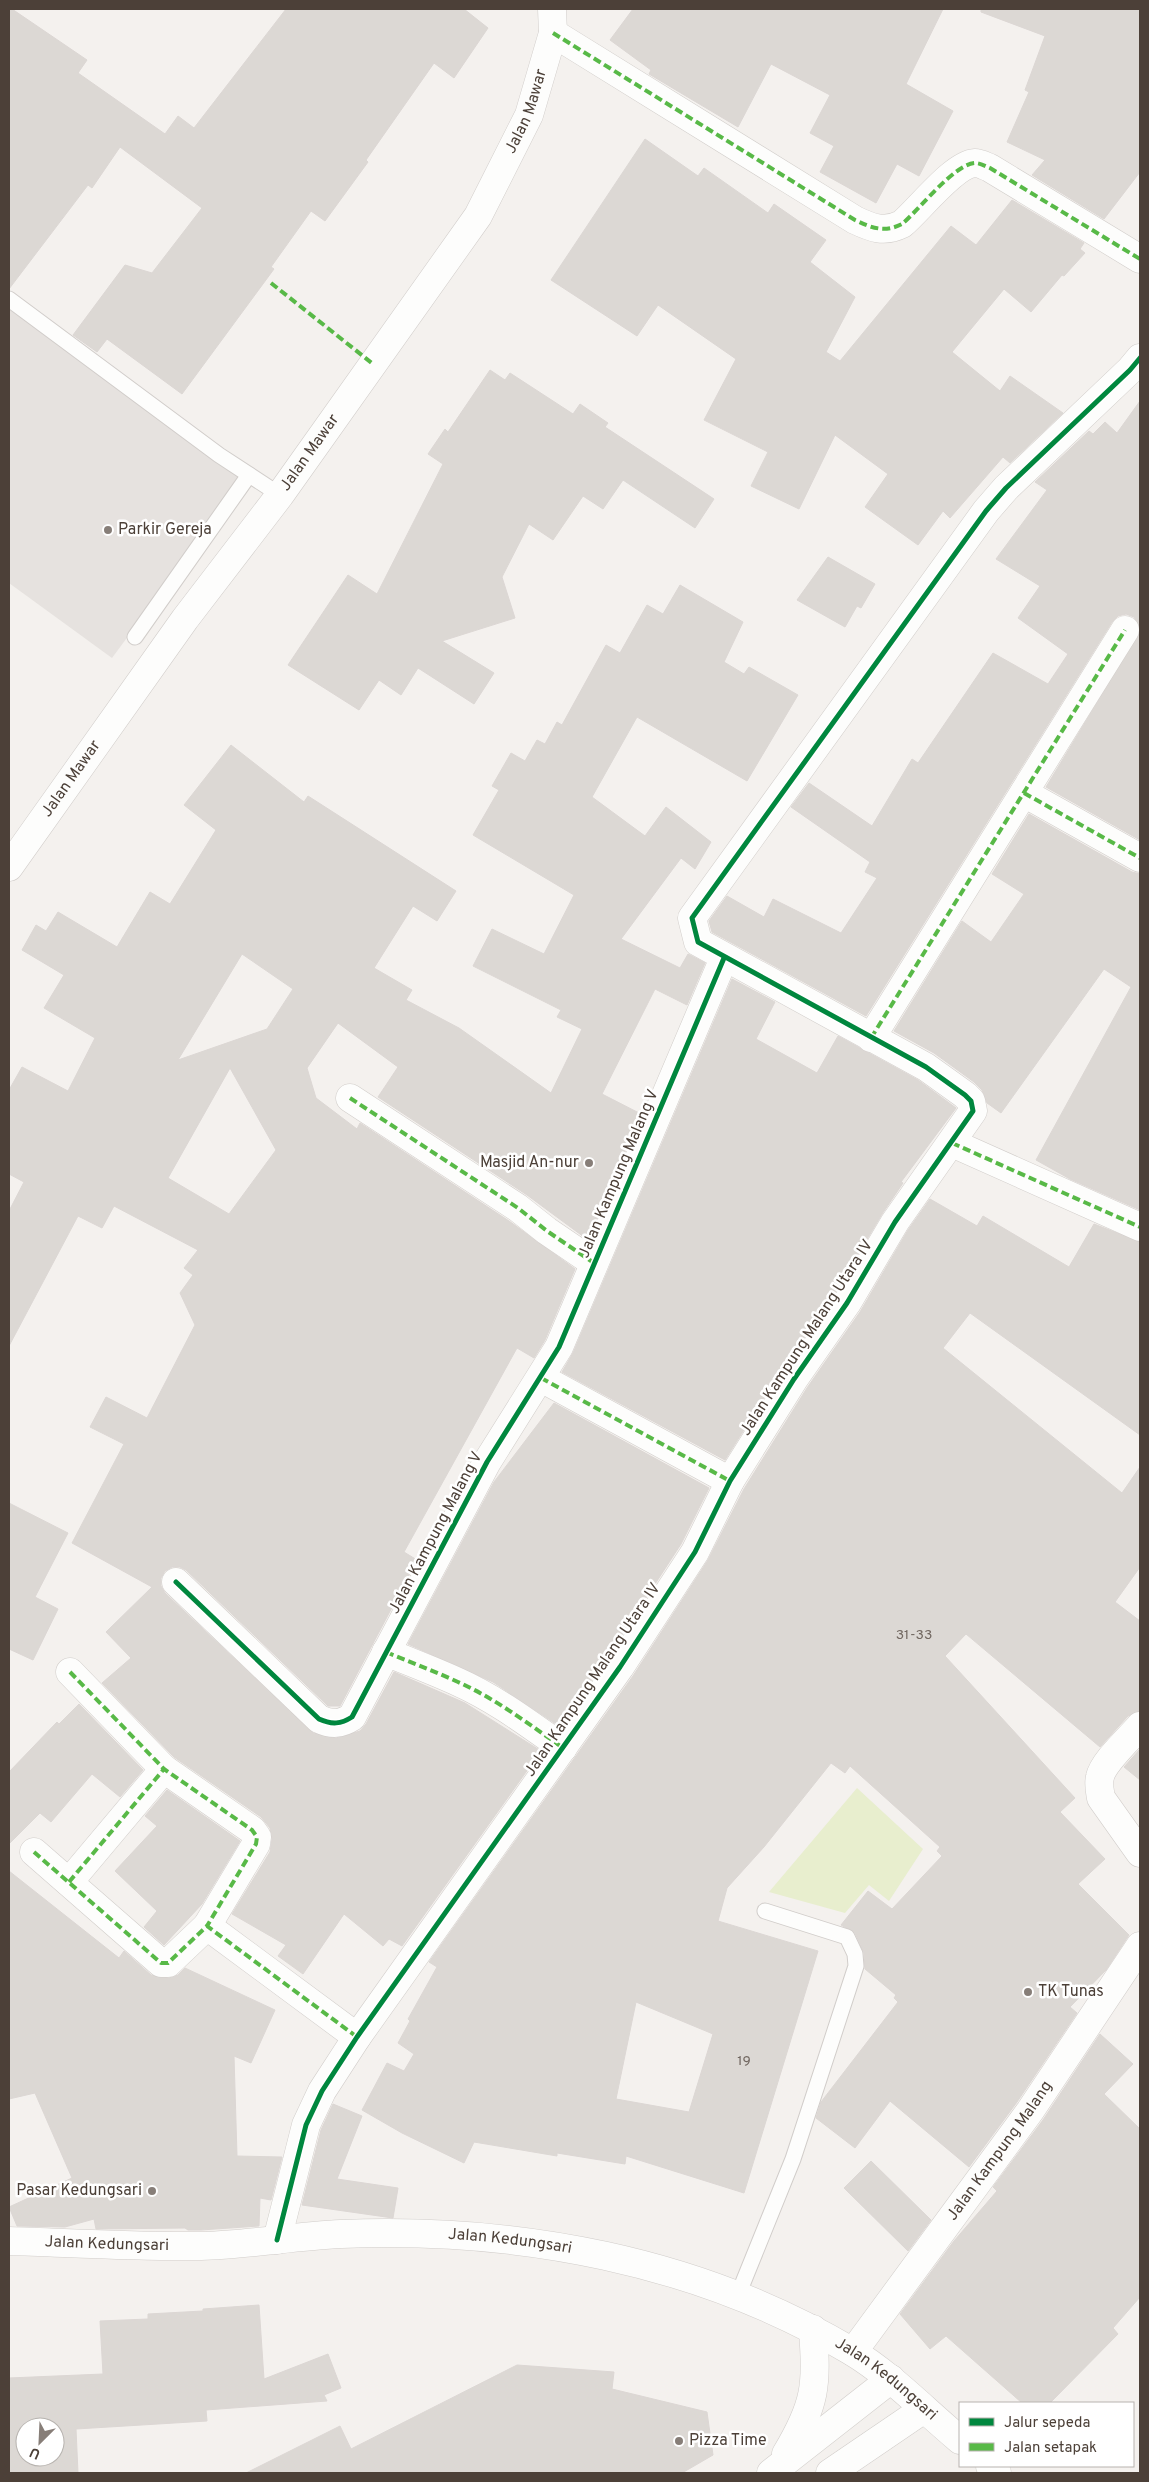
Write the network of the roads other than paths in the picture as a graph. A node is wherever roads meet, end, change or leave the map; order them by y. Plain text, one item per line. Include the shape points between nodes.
1 (553, 21) edge
2 (1140, 259) edge
3 (9, 300) edge
4 (1140, 358) edge
5 (249, 475) junction
6 (280, 495) junction
7 (1126, 630) dead end
8 (135, 637) dead end
9 (1024, 794) junction
10 (1140, 858) edge
11 (9, 867) edge
12 (724, 958) junction
13 (871, 1038) junction
14 (350, 1098) dead end
15 (952, 1143) junction
16 (1140, 1227) edge
17 (594, 1263) junction
18 (541, 1378) junction
19 (730, 1482) junction
20 (176, 1582) dead end
21 (386, 1652) junction
22 (70, 1672) dead end
23 (1140, 1726) edge
24 (563, 1748) junction
25 (164, 1769) junction
26 (34, 1852) dead end
27 (1140, 1853) edge
28 (68, 1882) junction
29 (765, 1911) dead end
30 (207, 1926) junction
31 (1140, 1946) edge
32 (358, 2037) junction
33 (276, 2240) junction
34 (9, 2241) edge
35 (738, 2295) junction
36 (812, 2329) junction
37 (853, 2352) junction
38 (891, 2379) junction
39 (924, 2409) junction
40 (959, 2439) edge
41 (774, 2470) edge
42 (830, 2473) edge

1 - 2 street via 855,220 877,230 893,229 902,224 947,179 967,165 976,163 990,168
1 - 6 street, Jalan Mawar via 529,115 478,216
3 - 5 lane
4 - 12 street, Jalan Kampung Malang Utara IV via 986,511 692,918 698,942
5 - 6 lane
5 - 8 lane
6 - 11 street, Jalan Mawar via 185,619
7 - 9 street
9 - 10 street
9 - 13 street
12 - 13 street, Jalan Kampung Malang Utara IV
12 - 17 street, Jalan Kampung Malang V
13 - 15 street, Jalan Kampung Malang Utara IV via 926,1067 971,1101 972,1111
14 - 17 street via 518,1208
15 - 16 street
15 - 19 street, Jalan Kampung Malang Utara IV via 895,1222 847,1304 794,1379
17 - 18 street, Jalan Kampung Malang V via 559,1346
18 - 19 street
18 - 21 street, Jalan Kampung Malang V via 487,1462
19 - 24 street, Jalan Kampung Malang Utara IV via 695,1552 620,1668
20 - 21 street, Jalan Kampung Malang V via 319,1719 328,1723 343,1723 352,1717
21 - 24 street via 489,1698
22 - 25 street
23 - 27 street via 1106,1765 1100,1777 1101,1798
24 - 32 street, Jalan Kampung Malang Utara IV
25 - 28 street
25 - 30 street via 252,1830 256,1837 256,1844
26 - 28 street
28 - 30 street via 161,1963 168,1963
29 - 35 lane via 847,1937 855,1954 856,1966 792,2159
30 - 32 street
31 - 37 street, Jalan Kampung Malang via 1030,2111
32 - 33 street, Jalan Kampung Malang Utara IV via 322,2091 306,2125
33 - 34 street, Jalan Kedungsari via 202,2246
33 - 35 street, Jalan Kedungsari via 342,2234 450,2236 554,2245 647,2265
35 - 36 street, Jalan Kedungsari
36 - 37 street, Jalan Kedungsari
36 - 41 street via 813,2399 802,2427
37 - 38 street, Jalan Kedungsari
38 - 39 street, Jalan Kedungsari
38 - 41 street
39 - 40 street, Jalan Kedungsari
39 - 42 street

